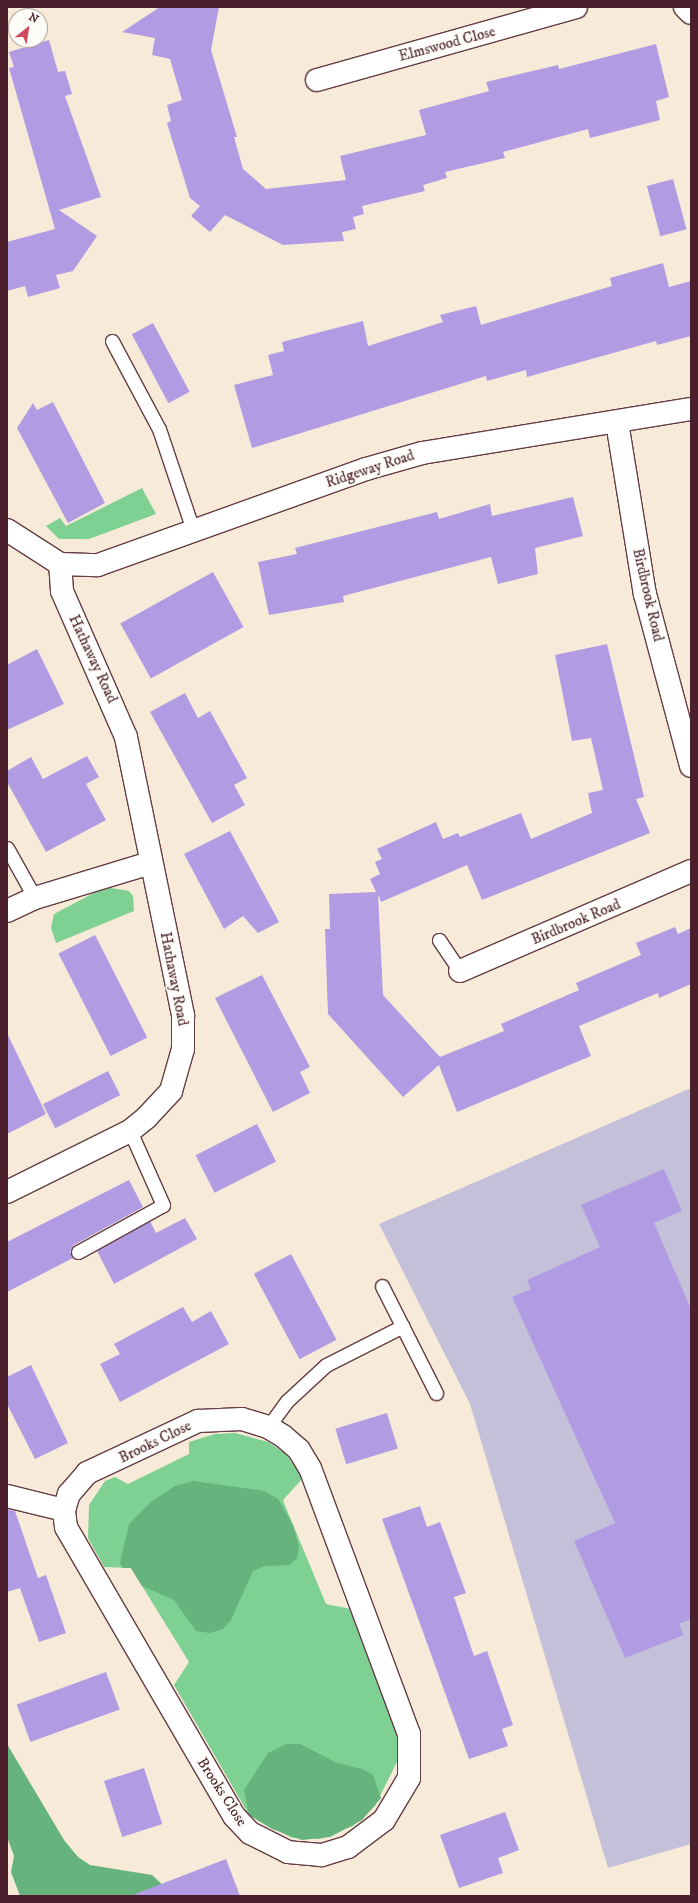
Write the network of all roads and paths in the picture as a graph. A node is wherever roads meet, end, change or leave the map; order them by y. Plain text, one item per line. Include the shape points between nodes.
1 (576, 7) edge
2 (685, 7) edge
3 (691, 13) edge
4 (317, 80) dead end
5 (112, 341) dead end
6 (691, 409) edge
7 (617, 422) junction
8 (7, 530) edge
9 (193, 530) junction
10 (60, 564) junction
11 (691, 766) edge
12 (7, 848) edge
13 (150, 863) junction
14 (691, 871) edge
15 (35, 898) junction
16 (7, 911) edge
17 (438, 940) dead end
18 (460, 971) joint
19 (130, 1131) junction
20 (7, 1192) edge
21 (78, 1252) dead end
22 (382, 1286) dead end
23 (403, 1326) junction
24 (436, 1393) dead end
25 (268, 1427) junction
26 (7, 1496) edge
27 (64, 1510) junction

1 - 4 street, Elmswood Close
2 - 3 street
5 - 9 lane via 159,429
6 - 7 street, Ridgeway Road
7 - 9 street, Ridgeway Road via 422,453
7 - 11 street, Birdbrook Road via 645,594
8 - 10 street
9 - 10 street, Ridgeway Road via 98,565
10 - 13 street, Hathaway Road via 62,591 126,737
12 - 15 lane
13 - 15 street
13 - 19 street, Hathaway Road via 183,1015 183,1049 175,1079 164,1103
14 - 18 street, Birdbrook Road
15 - 16 street
17 - 18 lane
19 - 20 street, Hathaway Road
19 - 21 lane via 162,1205
22 - 23 lane
23 - 24 lane
23 - 25 lane via 326,1365 287,1401
25 - 27 street, Brooks Close via 234,1419 198,1421 87,1474 69,1494
25 - 27 street, Brooks Close via 299,1450 310,1468 409,1734 412,1763 401,1795 384,1820 348,1848 321,1855 288,1852 263,1841 240,1823 66,1527
26 - 27 street

